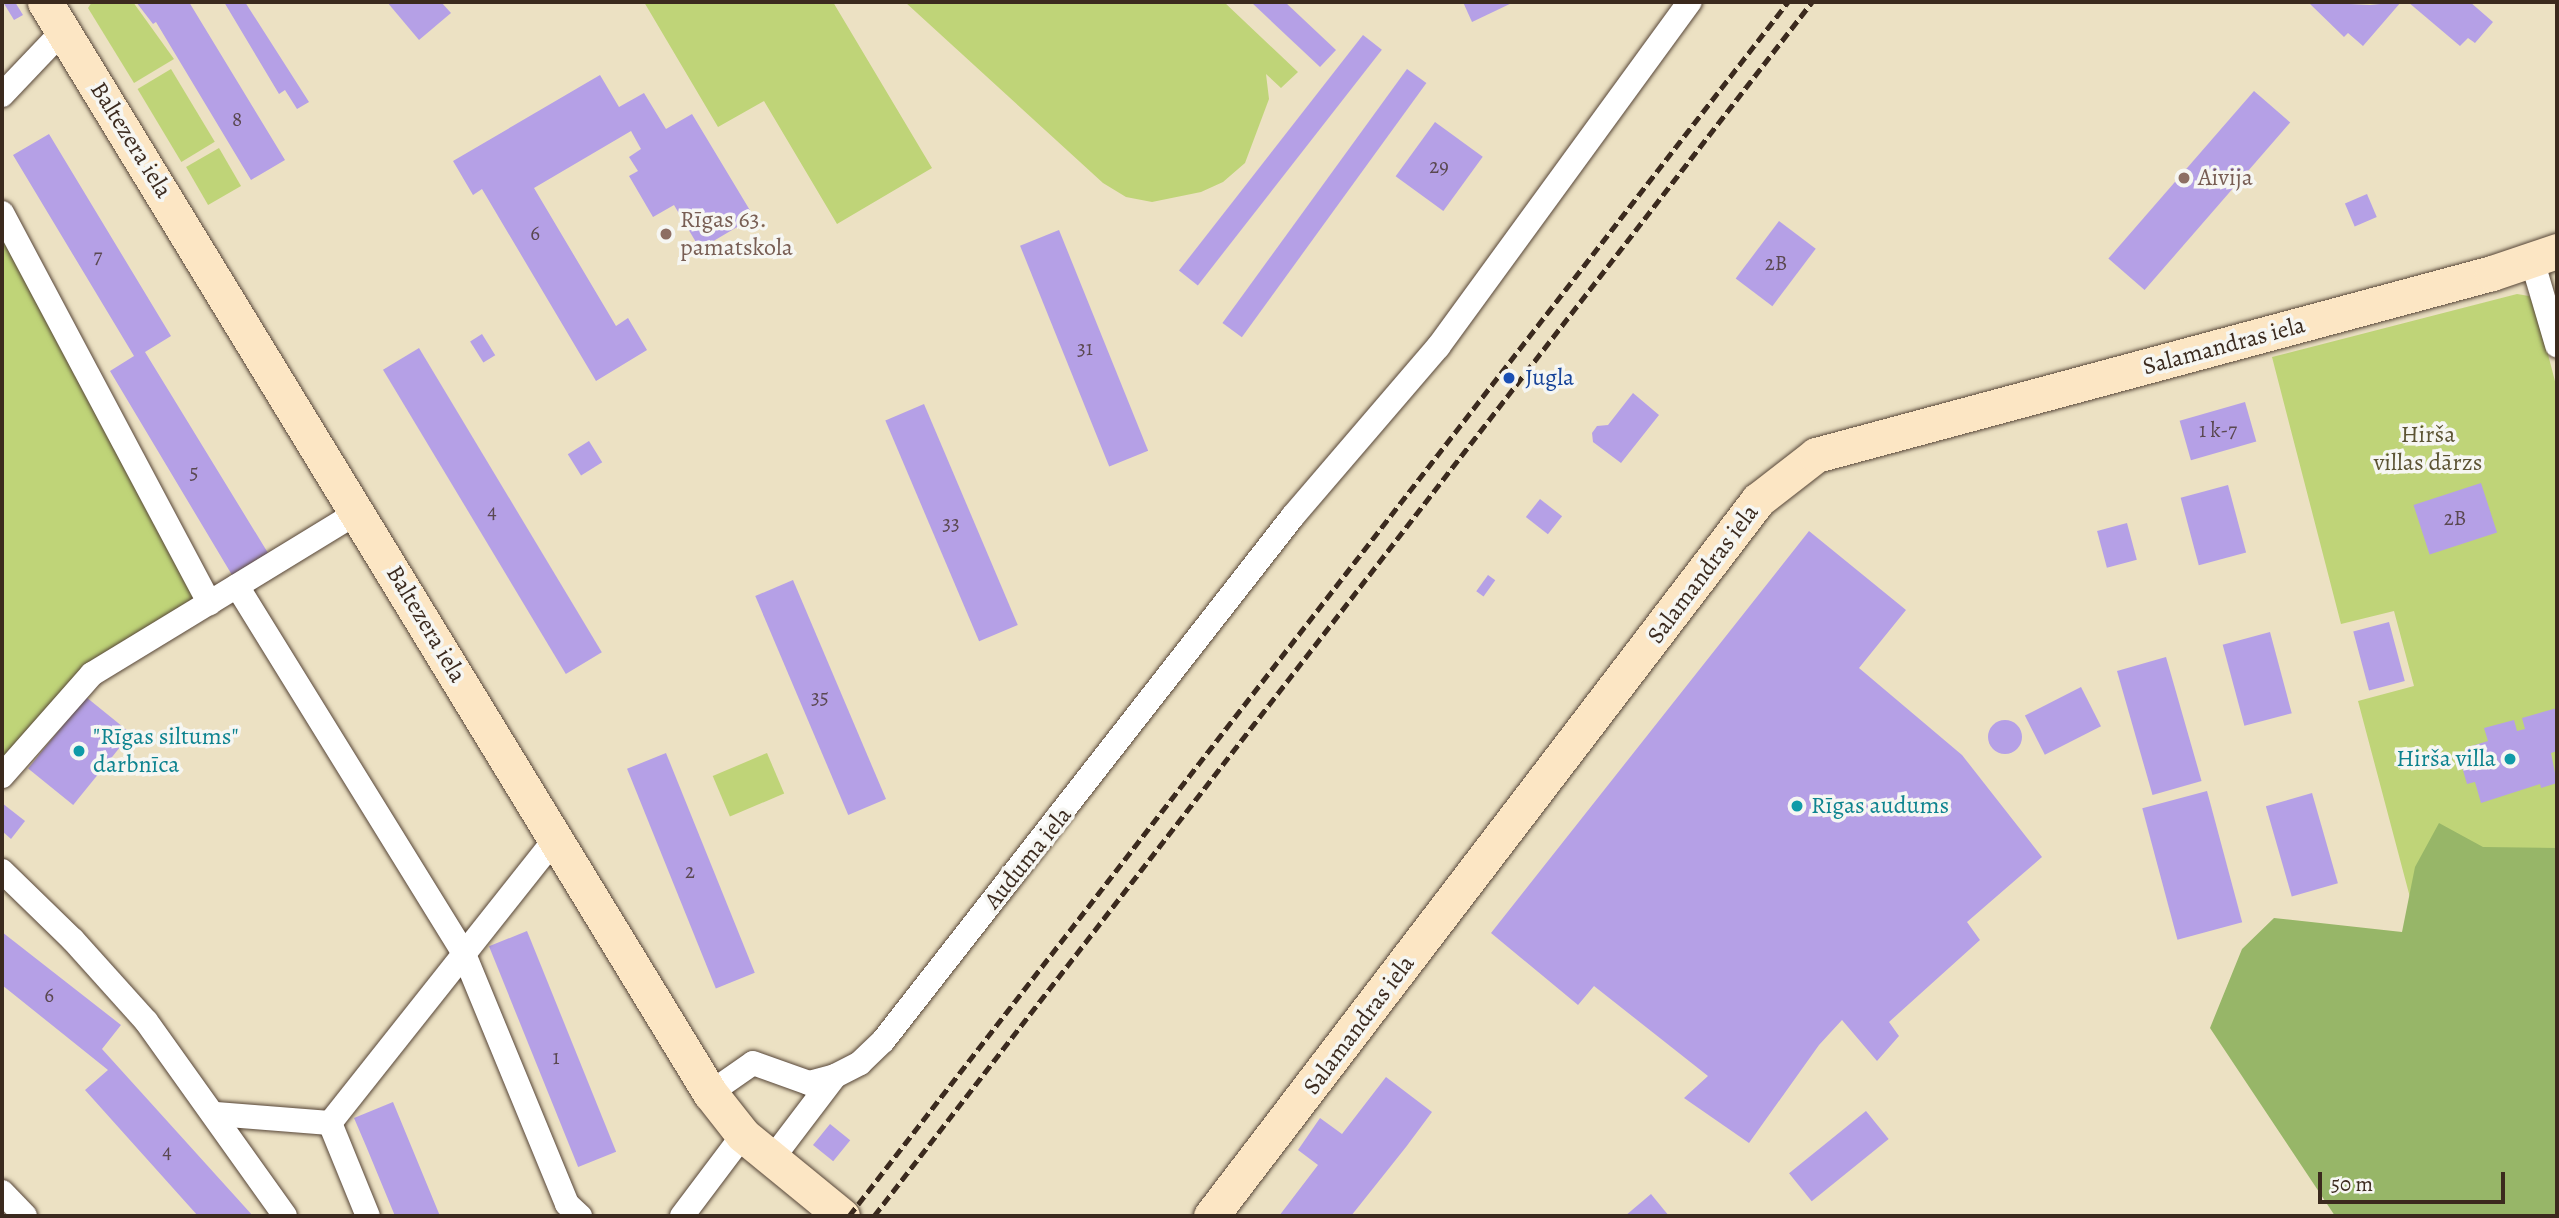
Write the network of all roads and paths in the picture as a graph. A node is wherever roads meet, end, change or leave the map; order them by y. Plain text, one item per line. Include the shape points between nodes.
1 (1690, 2) edge
2 (54, 16) edge
3 (2, 95) edge
4 (2, 213) edge
5 (2545, 256) edge
6 (2557, 345) edge
7 (358, 512) junction
8 (237, 586) junction
9 (209, 603) junction
10 (2, 776) edge
11 (556, 838) junction
12 (2, 871) edge
13 (464, 954) junction
14 (835, 1076) junction
15 (710, 1093) junction
16 (216, 1114) junction
17 (330, 1123) junction
18 (743, 1135) junction
19 (772, 1159) junction
20 (2, 1192) edge
21 (24, 1216) edge
22 (285, 1216) edge
23 (368, 1216) edge
24 (580, 1216) edge
25 (682, 1216) edge
26 (842, 1216) edge
27 (1211, 1216) edge

1 - 14 street, Auduma iela via 1438,347 1293,516 883,1041 860,1063
2 - 3 street
2 - 7 street, Baltezera iela
4 - 9 street
5 - 6 street
5 - 27 street, Salamandras iela via 1816,455 1758,500
7 - 8 street
7 - 11 street, Baltezera iela
8 - 9 street
8 - 13 street
9 - 10 street via 92,674
11 - 13 street
11 - 15 street, Baltezera iela
12 - 16 street via 146,1021
13 - 17 street
13 - 24 street via 567,1204
14 - 15 street, Auduma iela via 809,1083 753,1063
14 - 19 street
15 - 18 street, Baltezera iela
16 - 17 street
16 - 22 street
17 - 23 street
18 - 19 street, Baltezera iela
18 - 25 street
19 - 26 street, Baltezera iela
20 - 21 street

